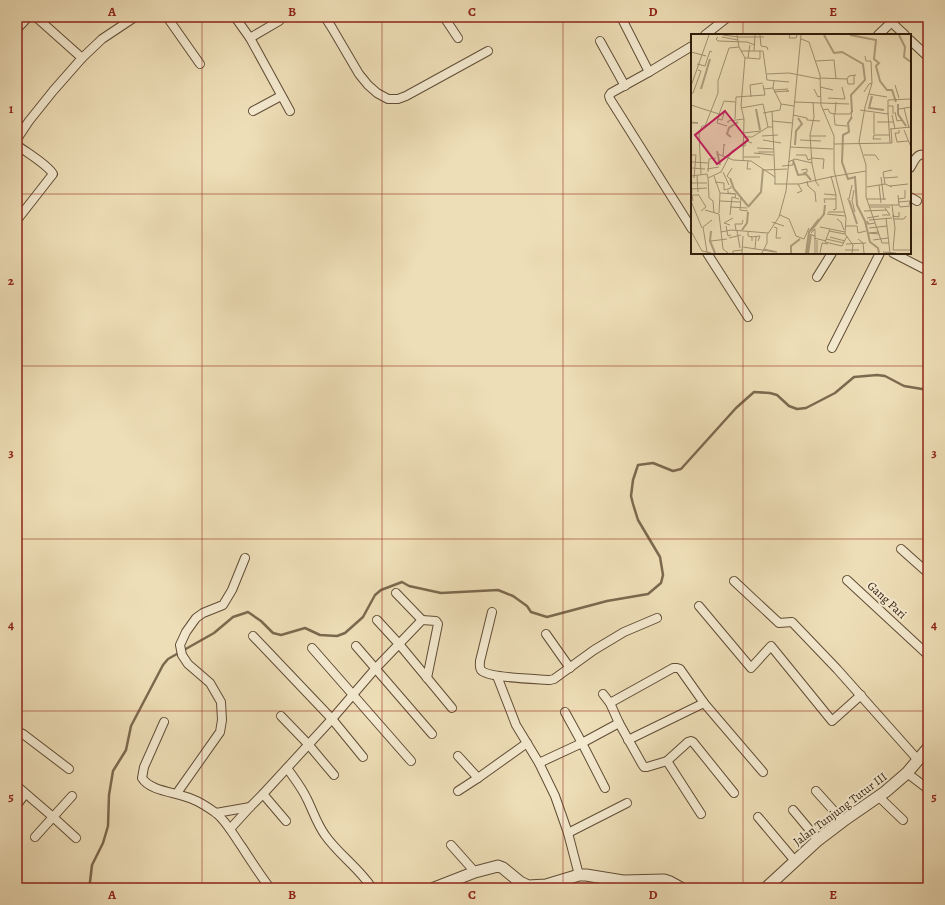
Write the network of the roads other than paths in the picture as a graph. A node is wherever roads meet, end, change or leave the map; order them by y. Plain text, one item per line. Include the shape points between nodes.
1 (28, 17) edge
2 (36, 17) edge
3 (135, 17) edge
4 (167, 17) edge
5 (235, 17) edge
6 (282, 17) edge
7 (325, 17) edge
8 (444, 17) edge
9 (621, 17) edge
10 (728, 17) edge
11 (892, 19) edge
12 (17, 29) edge
13 (706, 34) edge
14 (879, 34) edge
15 (904, 34) edge
16 (250, 38) junction
17 (458, 38) dead end
18 (600, 41) dead end
19 (911, 41) edge
20 (691, 47) edge
21 (488, 52) dead end
22 (926, 56) dead end
23 (82, 58) junction
24 (200, 64) dead end
25 (649, 72) junction
26 (625, 86) junction
27 (281, 96) junction
28 (253, 111) dead end
29 (290, 111) dead end
30 (17, 139) edge
31 (17, 145) edge
32 (928, 156) edge
33 (911, 167) edge
34 (17, 220) edge
35 (691, 227) edge
36 (708, 254) edge
37 (831, 254) edge
38 (879, 254) edge
39 (895, 254) edge
40 (928, 271) edge
41 (817, 277) dead end
42 (748, 317) dead end
43 (832, 348) dead end
44 (901, 549) dead end
45 (245, 558) dead end
46 (928, 573) edge
47 (847, 580) dead end
48 (734, 581) dead end
49 (396, 593) dead end
50 (699, 606) dead end
51 (492, 612) dead end
52 (657, 618) dead end
53 (377, 620) dead end
54 (422, 620) junction
55 (546, 634) dead end
56 (253, 636) dead end
57 (399, 644) junction
58 (356, 646) dead end
59 (312, 648) dead end
60 (928, 655) edge
61 (570, 668) junction
62 (375, 669) junction
63 (497, 676) junction
64 (427, 678) junction
65 (354, 694) junction
66 (603, 694) dead end
67 (861, 695) junction
68 (704, 703) junction
69 (610, 704) junction
70 (452, 708) dead end
71 (565, 712) dead end
72 (281, 716) dead end
73 (332, 719) junction
74 (164, 722) dead end
75 (619, 723) junction
76 (17, 731) edge
77 (432, 734) dead end
78 (628, 740) junction
79 (527, 743) junction
80 (582, 743) junction
81 (308, 744) junction
82 (928, 748) edge
83 (458, 756) dead end
84 (363, 757) dead end
85 (918, 760) junction
86 (411, 761) dead end
87 (667, 761) junction
88 (539, 763) junction
89 (287, 768) junction
90 (69, 769) dead end
91 (763, 772) dead end
92 (908, 773) junction
93 (334, 775) dead end
94 (478, 778) junction
95 (17, 786) edge
96 (605, 788) dead end
97 (928, 789) edge
98 (458, 791) dead end
99 (816, 791) dead end
100 (177, 793) junction
101 (734, 793) dead end
102 (25, 794) junction
103 (263, 794) junction
104 (72, 796) dead end
105 (878, 796) junction
106 (627, 803) dead end
107 (17, 805) edge
108 (250, 807) junction
109 (793, 810) dead end
110 (216, 813) junction
111 (701, 814) dead end
112 (53, 817) junction
113 (758, 817) dead end
114 (903, 820) dead end
115 (843, 821) junction
116 (286, 822) dead end
117 (230, 829) junction
118 (568, 833) junction
119 (35, 837) dead end
120 (76, 838) dead end
121 (818, 840) junction
122 (450, 845) dead end
123 (795, 860) junction
124 (475, 872) junction
125 (580, 875) junction
126 (546, 886) edge
127 (270, 888) edge
128 (372, 888) edge
129 (435, 888) edge
130 (680, 888) edge
131 (766, 888) edge

1 - 12 street
2 - 23 street
3 - 23 street via 102,39
4 - 24 street
5 - 16 street
6 - 16 street via 279,22
7 - 21 street via 359,74 377,93 388,99 406,96
8 - 17 street
9 - 25 street
10 - 13 street
11 - 14 street
11 - 15 street
16 - 27 street
18 - 26 street
19 - 22 street
20 - 25 street
23 - 30 street via 52,91
25 - 26 street
26 - 35 street via 611,93 610,99
27 - 28 street
27 - 29 street
31 - 34 street via 53,174
32 - 33 street via 920,154
36 - 42 street
37 - 41 street
38 - 43 street
39 - 40 street
44 - 46 street
45 - 100 street via 223,605 196,618 180,645 182,655 188,664 210,682 221,702 222,720 220,732
47 - 60 street, Gang Pari
48 - 67 street via 779,623 792,622
49 - 54 street
50 - 67 street via 751,668 771,646 832,721
51 - 63 street via 480,666 484,672
52 - 61 street via 624,632
53 - 57 street
54 - 57 street
54 - 64 street via 436,621 438,624
55 - 61 street
56 - 73 street
57 - 62 street
57 - 64 street
58 - 62 street
59 - 65 street
61 - 63 street via 550,680
62 - 65 street
62 - 77 street
63 - 79 street via 516,724
64 - 70 street
65 - 73 street
65 - 86 street
66 - 69 street
67 - 85 street
68 - 69 street via 680,669 673,668
68 - 78 street
68 - 91 street
69 - 75 street
71 - 80 street
72 - 81 street
73 - 81 street
73 - 84 street
74 - 100 street via 144,767 142,778 151,786
75 - 78 street
75 - 80 street
76 - 90 street
78 - 87 street via 644,767
79 - 88 street
79 - 94 street
80 - 88 street
80 - 96 street
81 - 89 street
81 - 93 street
82 - 85 street, Jalan Tunjung Tutur III
83 - 94 street
85 - 92 street, Jalan Tunjung Tutur III
87 - 101 street via 691,741
87 - 111 street
88 - 118 street
89 - 103 street
89 - 128 street via 306,797 318,825
92 - 97 street
92 - 105 street, Jalan Tunjung Tutur III
94 - 98 street
95 - 102 street
99 - 115 street
100 - 110 street
102 - 107 street
102 - 112 street
103 - 108 street
103 - 116 street
104 - 112 street
105 - 114 street
105 - 115 street, Jalan Tunjung Tutur III
106 - 118 street
108 - 110 street
108 - 117 street
109 - 121 street
110 - 117 street
112 - 119 street
112 - 120 street
113 - 123 street
115 - 121 street, Jalan Tunjung Tutur III
117 - 127 street
118 - 125 street
121 - 123 street, Jalan Tunjung Tutur III
122 - 124 street
123 - 131 street, Jalan Tunjung Tutur III
124 - 126 street via 498,866 528,886
124 - 129 street
125 - 126 street
125 - 130 street via 623,881 664,880

